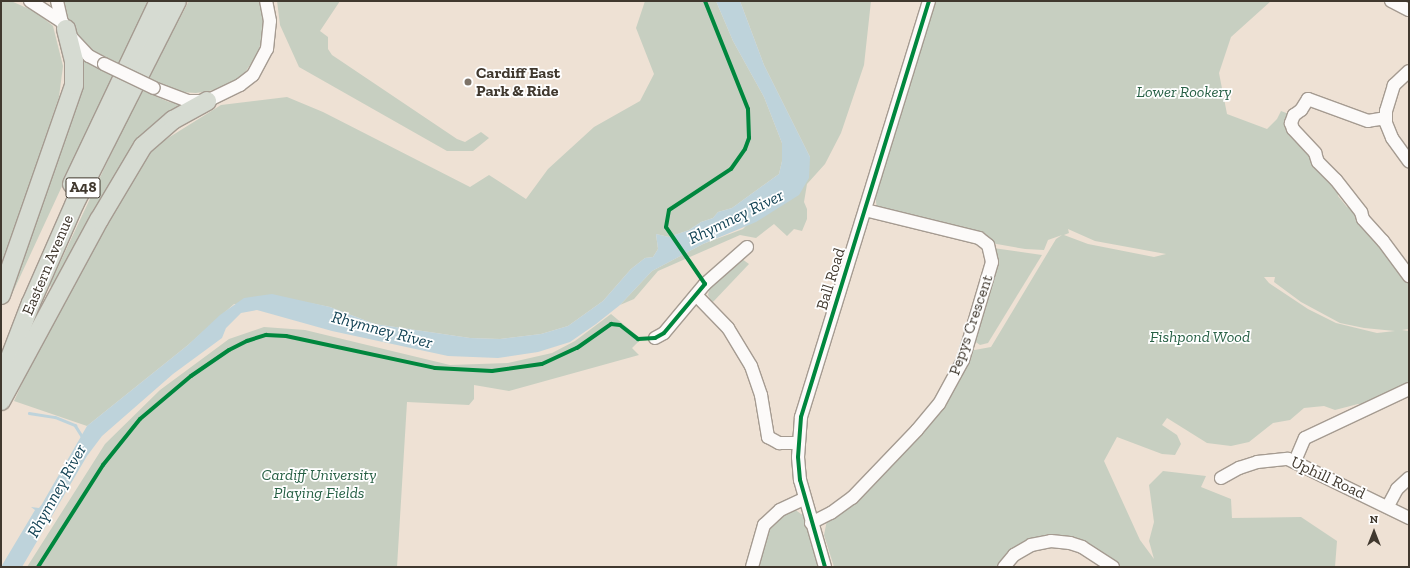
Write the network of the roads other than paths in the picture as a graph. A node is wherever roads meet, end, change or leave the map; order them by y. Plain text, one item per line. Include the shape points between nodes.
1 (30, 1) edge
2 (57, 1) edge
3 (159, 1) edge
4 (177, 1) edge
5 (266, 1) edge
6 (929, 1) edge
7 (1391, 1) edge
8 (1409, 10) edge
9 (64, 26) junction
10 (1409, 71) edge
11 (207, 101) junction
12 (1386, 118) junction
13 (1409, 162) edge
14 (865, 210) junction
15 (747, 247) dead end
16 (1409, 276) edge
17 (1, 295) edge
18 (696, 295) junction
19 (655, 338) dead end
20 (1, 348) edge
21 (1, 381) edge
22 (1409, 389) edge
23 (1, 401) edge
24 (799, 443) junction
25 (1295, 461) junction
26 (1221, 478) dead end
27 (1409, 478) edge
28 (804, 499) junction
29 (1388, 506) junction
30 (1409, 518) edge
31 (811, 523) junction
32 (752, 567) edge
33 (825, 567) edge
34 (1004, 567) edge
35 (1113, 567) edge

1 - 9 street
2 - 9 street
3 - 20 highway, Eastern Avenue / A48 via 65,198
4 - 21 highway, Eastern Avenue / A48 via 75,204 31,303
5 - 11 street via 270,35 268,49 261,62 253,75 237,87
6 - 14 street, Ball Road
7 - 8 street
9 - 11 street, bridge via 84,51 104,64 188,101
9 - 17 highway via 74,61 74,85
10 - 12 street via 1390,93
11 - 23 highway via 173,120 142,146
12 - 13 street via 1392,138
12 - 16 street via 1368,121 1308,99 1294,115 1291,123 1293,129 1315,152 1318,162 1336,180 1361,212 1363,220 1383,241
14 - 24 street, Ball Road via 804,406
14 - 31 street, Pepys Crescent via 979,238 988,245 992,262 960,367 939,404 852,498 831,514
15 - 18 street
18 - 19 street via 664,333
18 - 24 street via 728,328 751,366 761,395 768,437 779,443
22 - 25 street via 1305,438
24 - 28 street, Ball Road via 799,469
25 - 26 street, Uphill Road via 1280,458 1257,462
25 - 29 street, Uphill Road
27 - 29 street via 1397,489
28 - 31 street, Ball Road
28 - 32 street via 780,510 764,525
29 - 30 street, Uphill Road
31 - 33 street, Ball Road
34 - 35 street via 1014,556 1031,545 1051,541 1082,547

